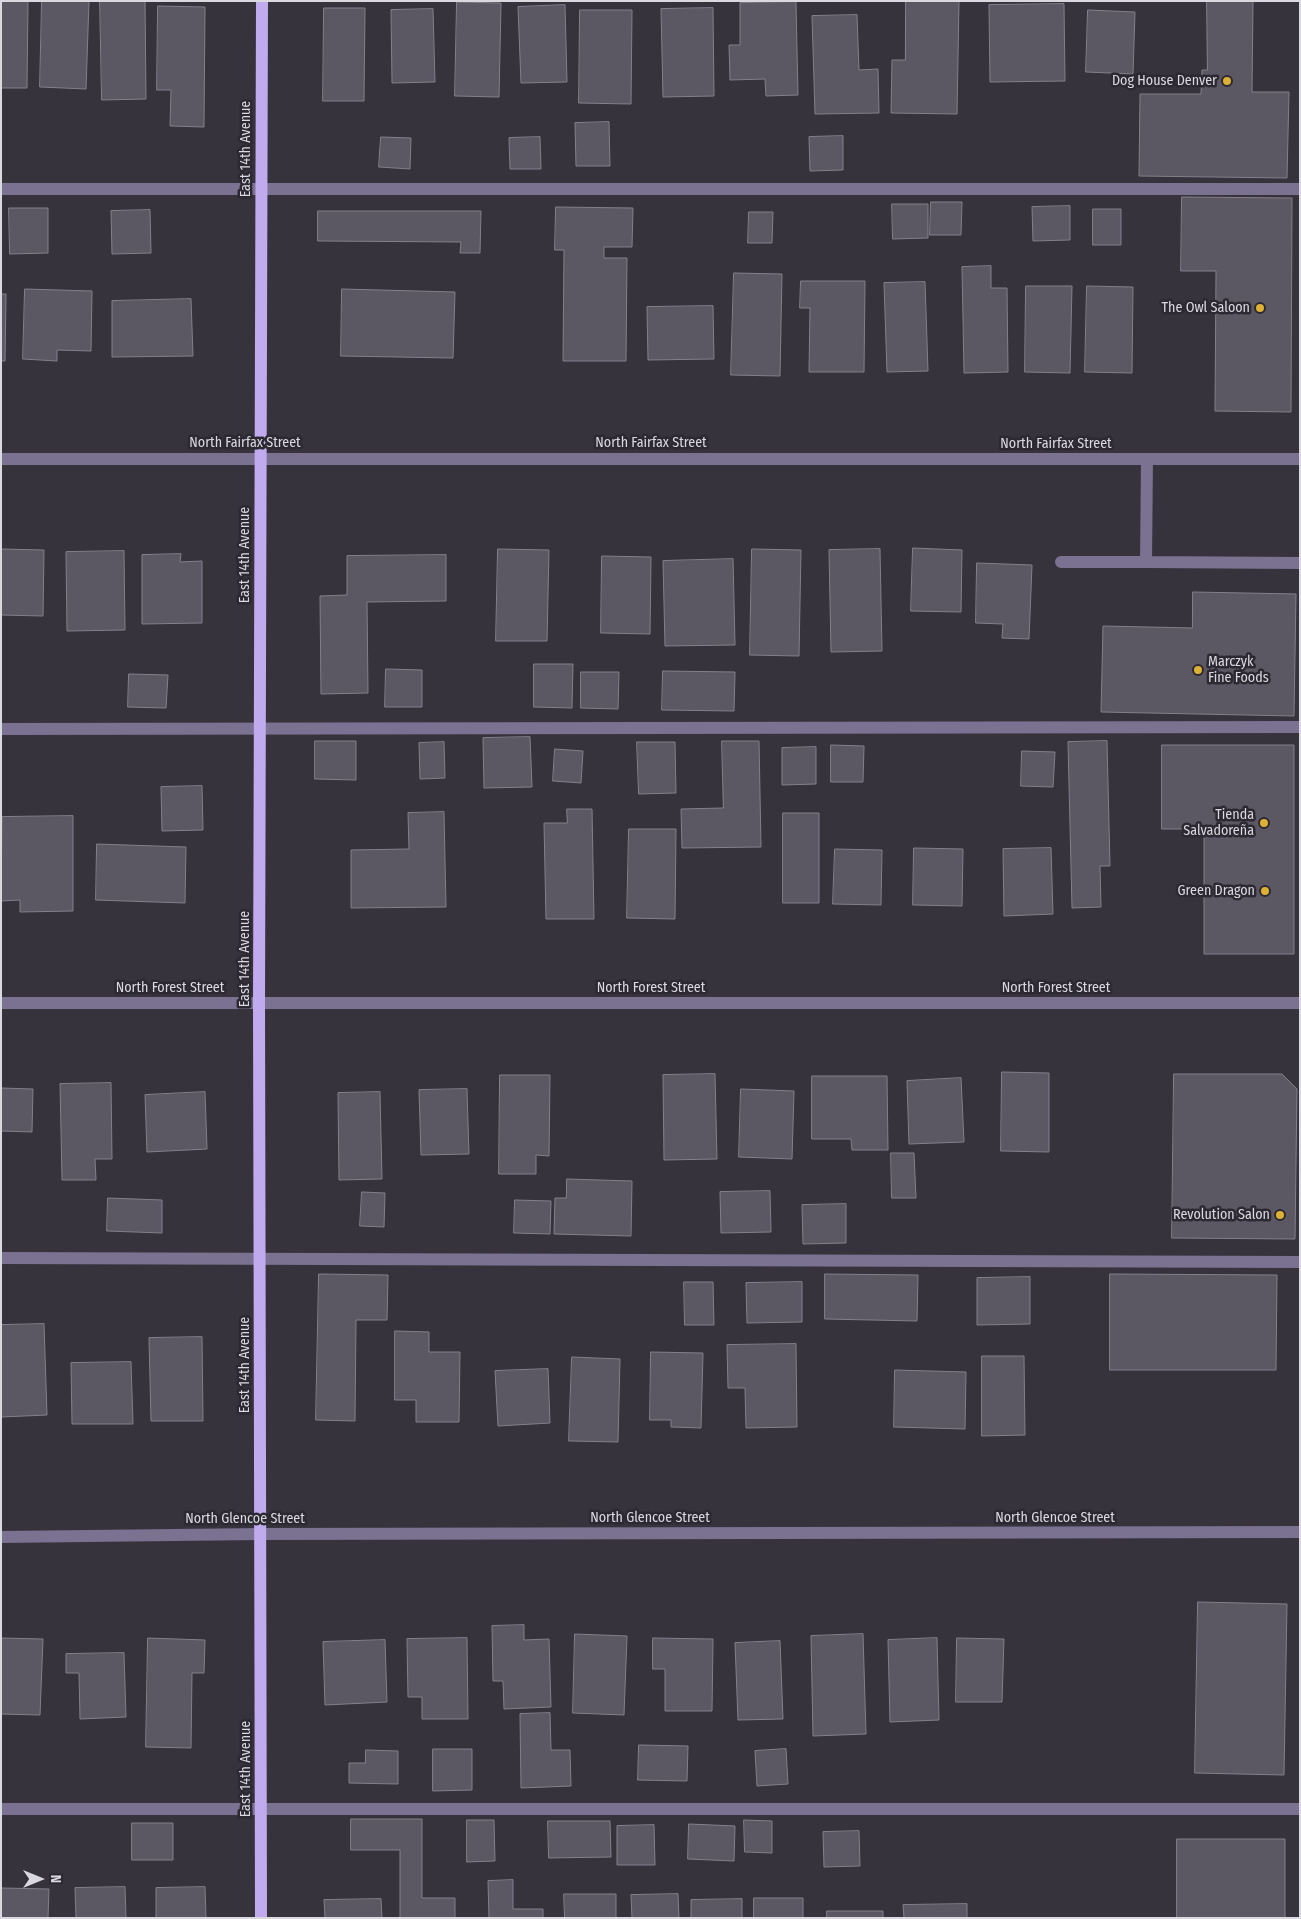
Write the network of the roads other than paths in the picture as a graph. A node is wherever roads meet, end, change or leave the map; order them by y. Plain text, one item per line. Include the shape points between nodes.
1 (262, 1) edge
2 (1, 189) edge
3 (1300, 189) edge
4 (261, 190) junction
5 (260, 458) junction
6 (1, 459) edge
7 (1147, 459) junction
8 (1300, 459) edge
9 (1061, 562) dead end
10 (1146, 562) junction
11 (1300, 563) edge
12 (1300, 727) edge
13 (260, 728) junction
14 (1, 729) edge
15 (259, 1002) junction
16 (1300, 1003) edge
17 (1, 1004) edge
18 (1, 1258) edge
19 (260, 1258) junction
20 (1300, 1262) edge
21 (1300, 1532) edge
22 (261, 1534) junction
23 (1, 1536) edge
24 (1, 1809) edge
25 (260, 1809) junction
26 (1300, 1809) edge
27 (261, 1918) edge

1 - 4 main road, East 14th Avenue
2 - 4 street
3 - 4 street
4 - 5 main road, East 14th Avenue
5 - 6 street, North Fairfax Street
5 - 7 street, North Fairfax Street
5 - 13 main road, East 14th Avenue
7 - 8 street, North Fairfax Street
7 - 10 street
9 - 10 street
10 - 11 street
12 - 13 street
13 - 14 street
13 - 15 main road, East 14th Avenue
15 - 16 street, North Forest Street
15 - 17 street, North Forest Street
15 - 19 main road, East 14th Avenue
18 - 19 street
19 - 20 street
19 - 22 main road, East 14th Avenue
21 - 22 street, North Glencoe Street
22 - 23 street, North Glencoe Street
22 - 25 main road, East 14th Avenue
24 - 25 street
25 - 26 street
25 - 27 main road, East 14th Avenue

